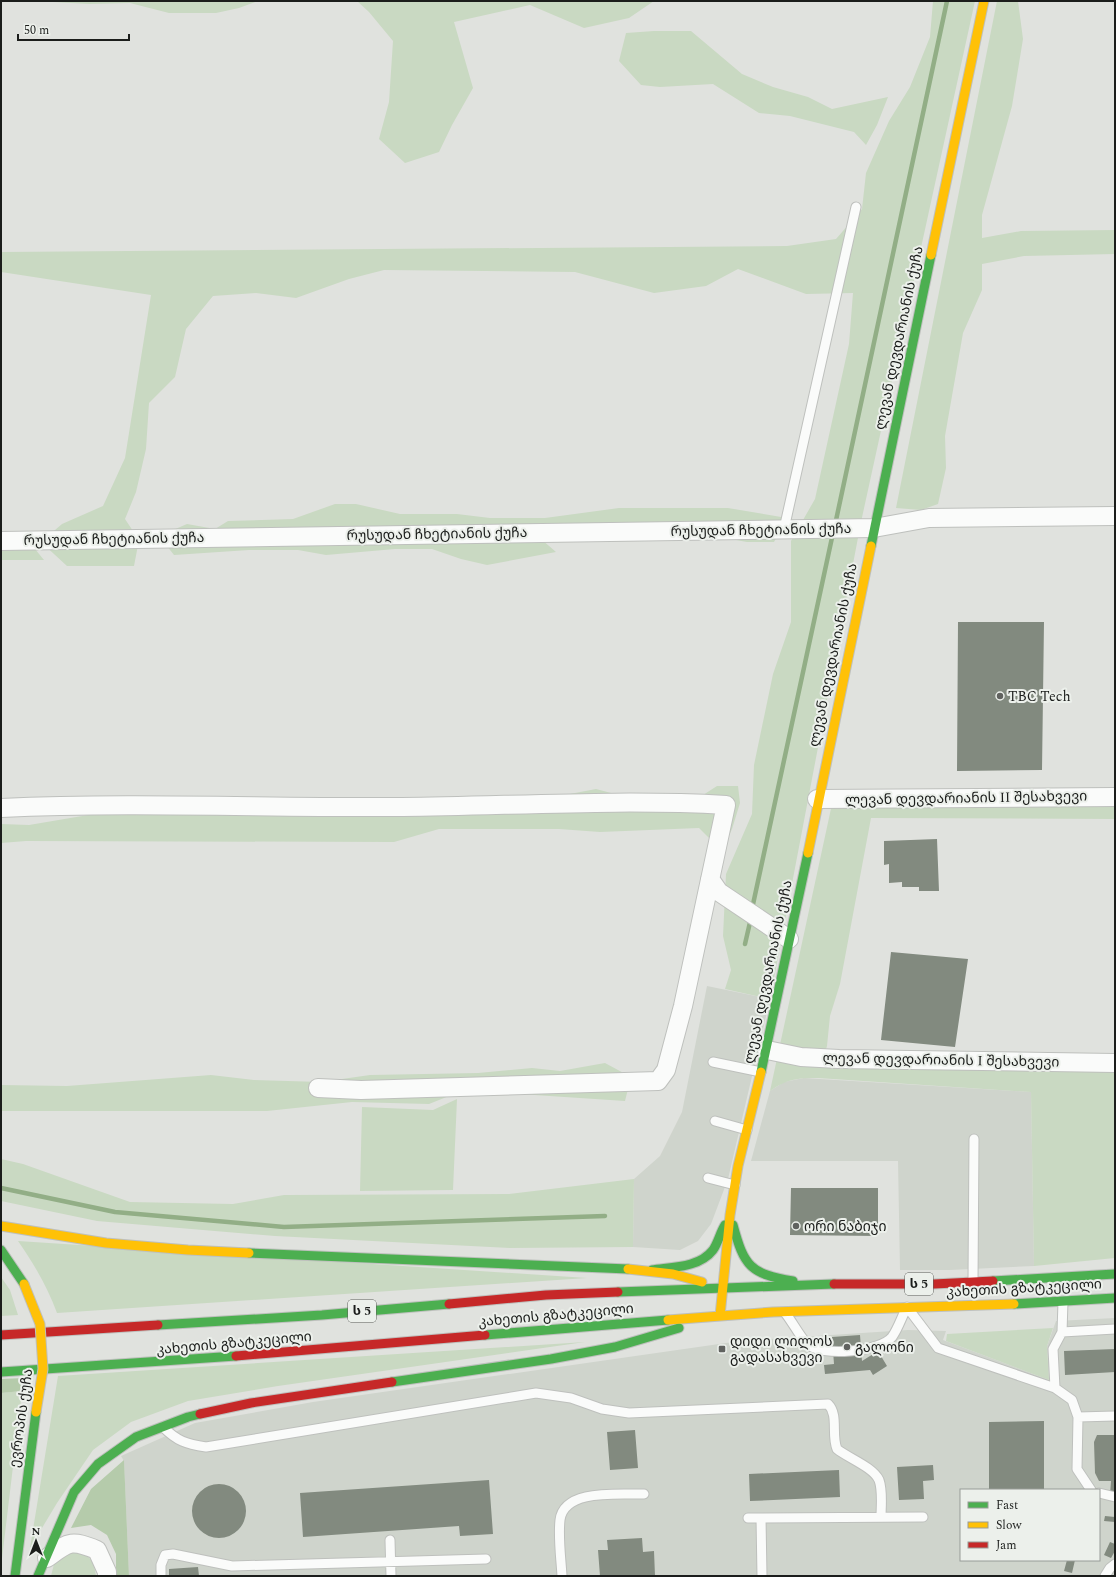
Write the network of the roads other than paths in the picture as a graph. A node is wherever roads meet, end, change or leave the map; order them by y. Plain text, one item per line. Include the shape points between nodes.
1 (984, 1) edge
2 (856, 207) dead end
3 (1115, 516) edge
4 (874, 528) junction
5 (784, 529) junction
6 (1, 541) edge
7 (1115, 797) edge
8 (817, 799) junction
9 (1, 808) edge
10 (710, 879) junction
11 (789, 939) junction
12 (767, 1050) junction
13 (713, 1062) dead end
14 (1115, 1064) edge
15 (761, 1072) junction
16 (318, 1088) dead end
17 (715, 1122) dead end
18 (747, 1130) junction
19 (974, 1139) dead end
20 (708, 1178) dead end
21 (735, 1185) junction
22 (730, 1215) junction
23 (1, 1226) edge
24 (1, 1250) edge
25 (646, 1270) junction
26 (1115, 1274) edge
27 (973, 1281) junction
28 (810, 1284) junction
29 (723, 1288) junction
30 (1115, 1298) edge
31 (1063, 1302) junction
32 (907, 1307) junction
33 (785, 1312) junction
34 (720, 1316) junction
35 (1115, 1329) edge
36 (1062, 1332) junction
37 (1, 1335) edge
38 (1, 1372) edge
39 (1055, 1388) junction
40 (1115, 1416) edge
41 (1078, 1417) junction
42 (163, 1427) junction
43 (1090, 1489) edge
44 (1100, 1493) edge
45 (644, 1494) dead end
46 (1115, 1497) edge
47 (881, 1517) junction
48 (923, 1517) dead end
49 (748, 1518) dead end
50 (761, 1518) junction
51 (390, 1540) dead end
52 (47, 1558) junction
53 (486, 1559) dead end
54 (390, 1562) junction
55 (1115, 1564) edge
56 (15, 1576) edge
57 (38, 1576) edge
58 (107, 1576) edge
59 (161, 1576) edge
60 (391, 1576) edge
61 (562, 1576) edge
62 (762, 1576) edge
63 (1105, 1576) edge

1 - 4 main road, ლევან დევდარიანის ქუჩა
2 - 5 lane
3 - 4 street, რუსუდან ჩხეტიანის ქუჩა via 929,518
4 - 5 street, რუსუდან ჩხეტიანის ქუჩა
4 - 8 main road, ლევან დევდარიანის ქუჩა
5 - 6 street, რუსუდან ჩხეტიანის ქუჩა
7 - 8 street, ლევან დევდარიანის II შესახვევი
8 - 11 main road, ლევან დევდარიანის ქუჩა
9 - 10 street via 68,805 401,807 673,802 726,805
10 - 11 street via 719,892
10 - 16 street via 683,1006 666,1070 658,1081 361,1090
11 - 12 main road, ლევან დევდარიანის ქუჩა
12 - 14 street, ლევან დევდარიანის I შესახვევი via 801,1057 839,1059
12 - 15 main road, ლევან დევდარიანის ქუჩა
13 - 15 lane
15 - 18 main road, ლევან დევდარიანის ქუჩა
17 - 18 lane
18 - 21 main road, ლევან დევდარიანის ქუჩა
19 - 27 lane
20 - 21 lane
21 - 22 main road, ლევან დევდარიანის ქუჩა
22 - 25 main road via 713,1250 701,1261
22 - 28 main road via 740,1251 750,1267 773,1278
22 - 29 main road, ლევან დევდარიანის ქუჩა
23 - 25 main road via 106,1243 188,1250
24 - 56 main road, ევროპის ქუჩა, bridge via 24,1284 40,1324 43,1369
25 - 29 main road via 673,1274
26 - 27 main road, კახეთის გზატკეცილი / ს 5
27 - 28 main road, კახეთის გზატკეცილი / ს 5 via 934,1284
28 - 29 main road, კახეთის გზატკეცილი / ს 5
29 - 34 main road, ლევან დევდარიანის ქუჩა
29 - 37 main road, კახეთის გზატკეცილი / ს 5 via 546,1295 314,1315
30 - 31 main road, კახეთის გზატკეცილი / ს 5
31 - 32 main road, კახეთის გზატკეცილი / ს 5
31 - 36 lane
32 - 33 main road, კახეთის გზატკეცილი / ს 5
32 - 33 lane via 891,1338 875,1346 848,1351 821,1350 808,1345
32 - 39 lane via 938,1348
33 - 34 main road, კახეთის გზატკეცილი / ს 5
34 - 38 main road, კახეთის გზატკეცილი / ს 5 via 270,1354
34 - 42 main road via 616,1347 252,1403 188,1417
35 - 36 lane
36 - 39 lane via 1053,1348
39 - 41 lane via 1072,1400
40 - 41 lane
41 - 43 lane via 1077,1469
42 - 47 lane via 175,1439 206,1447 536,1393 571,1398 602,1409 629,1413 828,1404 833,1409 834,1443 837,1449 879,1479
42 - 52 main road via 136,1437 98,1464 74,1492
44 - 46 lane
45 - 61 lane via 584,1496 566,1505 560,1519
47 - 48 lane
47 - 50 lane
49 - 50 lane
50 - 62 lane
51 - 54 lane
52 - 57 main road
52 - 58 street via 67,1543 80,1543 97,1550
53 - 54 lane
54 - 59 lane via 232,1566 173,1554 165,1555 161,1565
54 - 60 lane
55 - 63 lane

